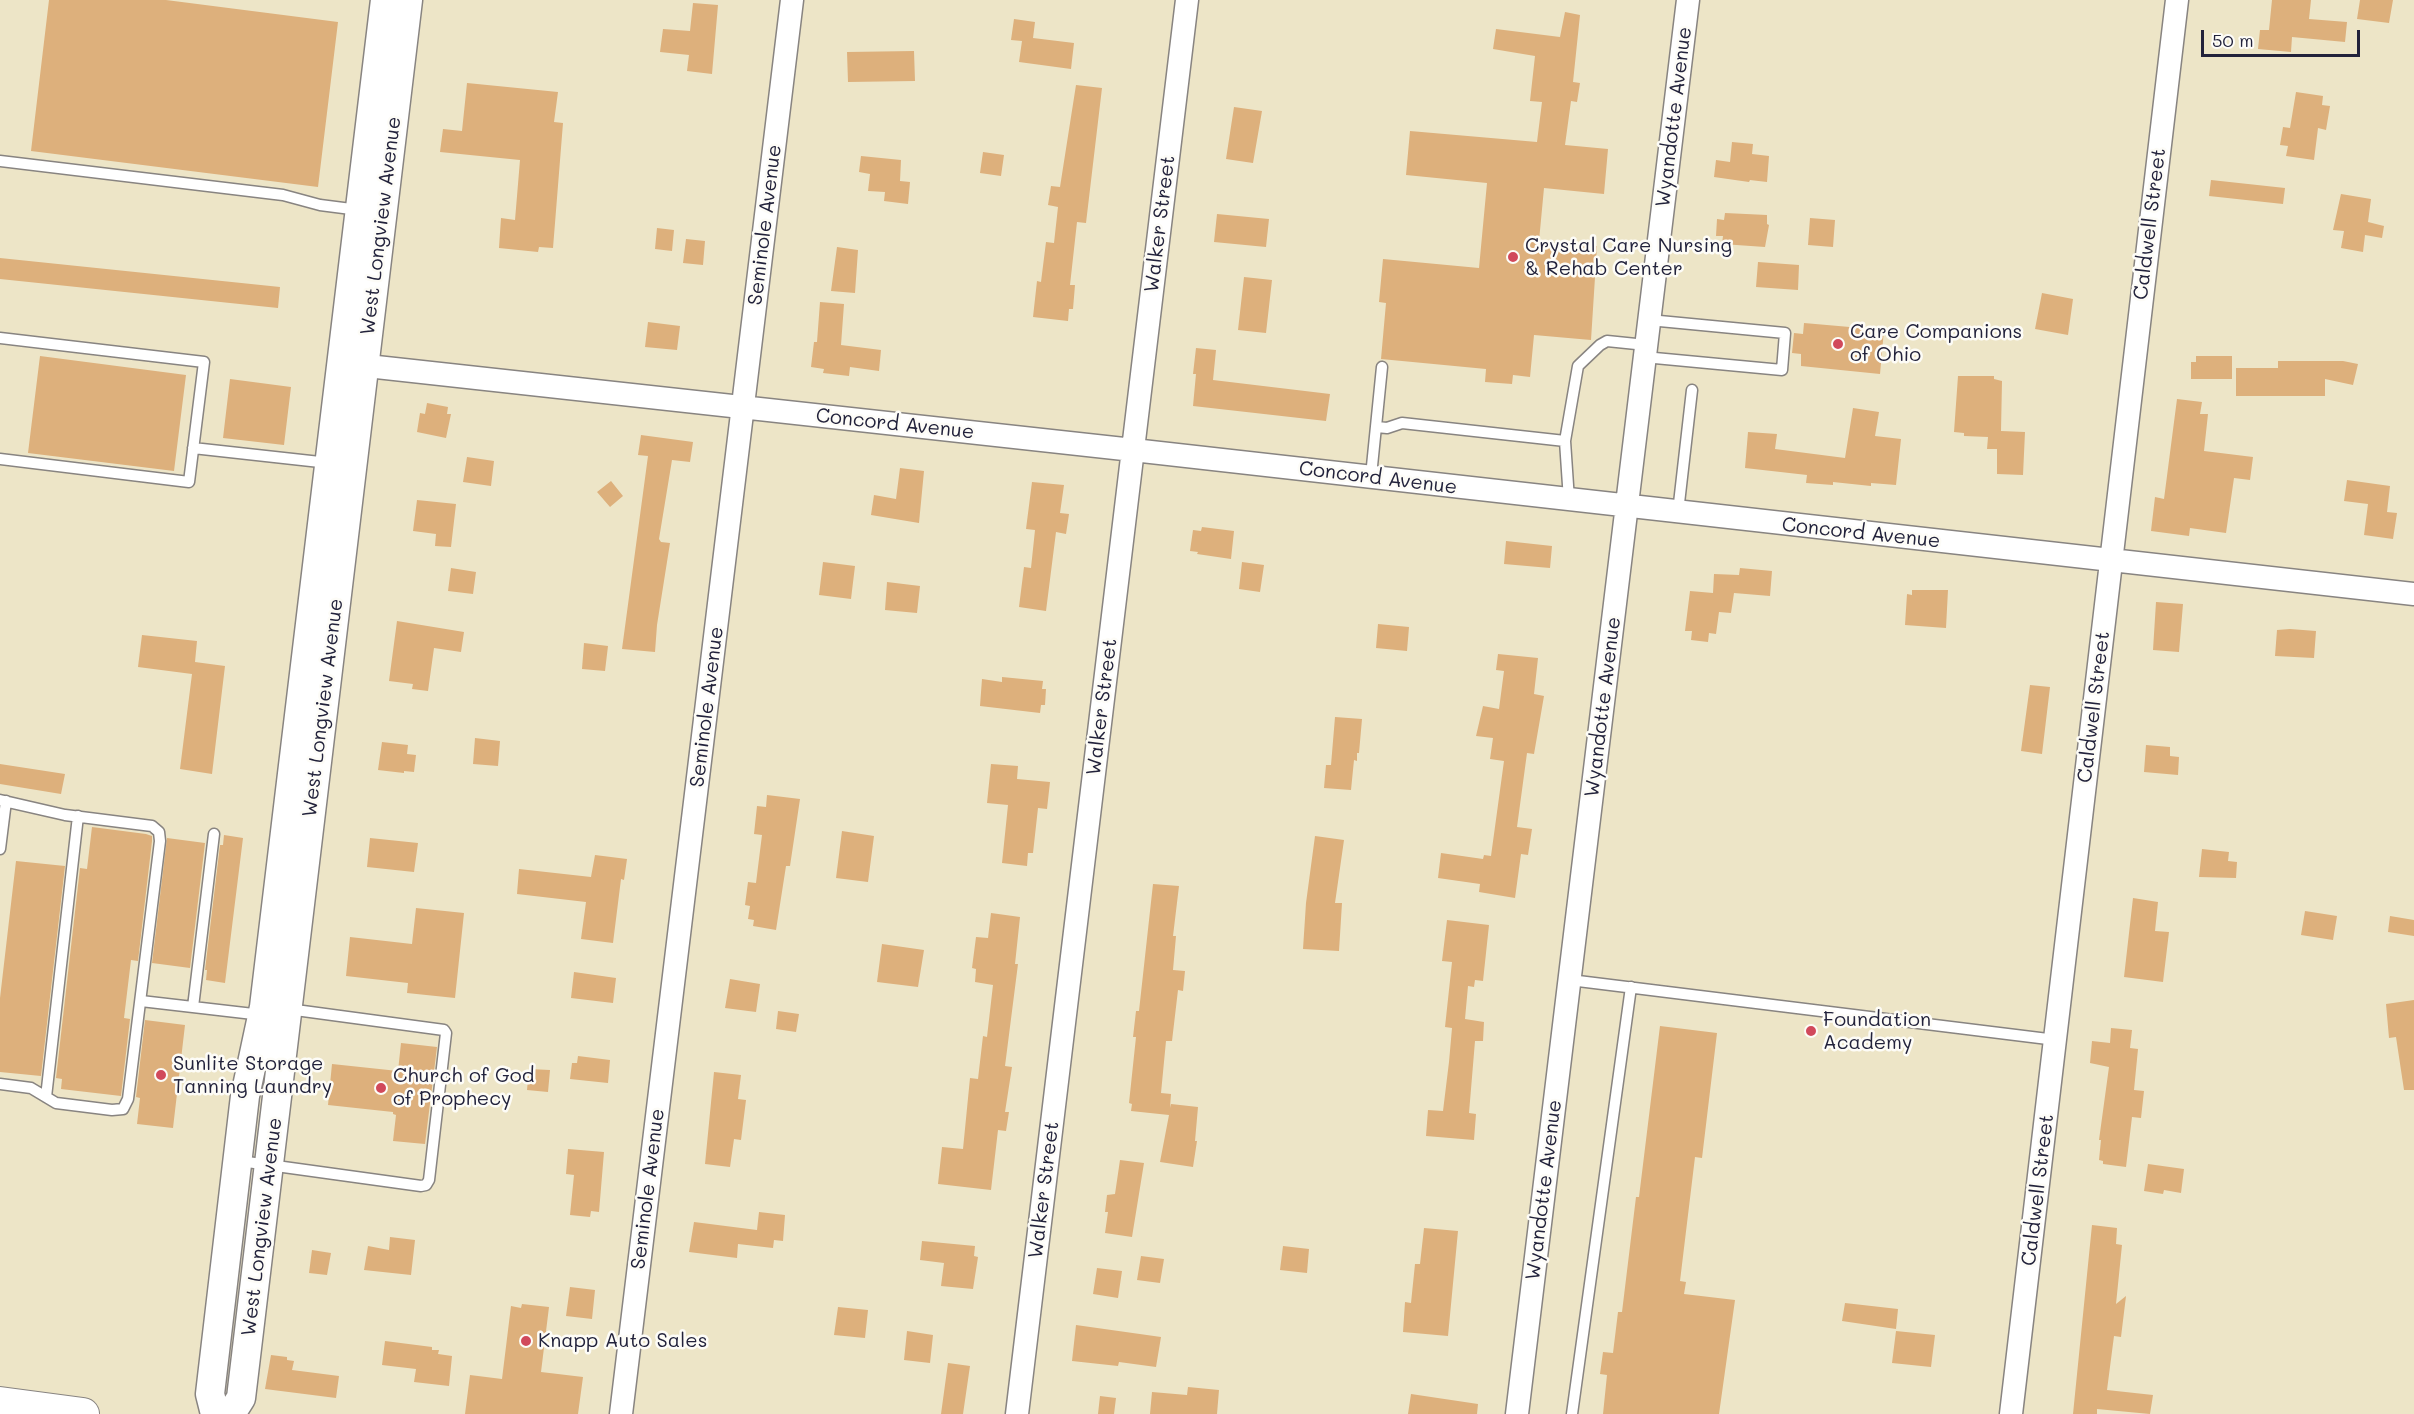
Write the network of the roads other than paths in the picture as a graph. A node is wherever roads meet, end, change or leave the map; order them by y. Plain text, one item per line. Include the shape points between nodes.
1 (385, 0) edge
2 (408, 0) edge
3 (792, 0) edge
4 (1187, 0) edge
5 (1688, 0) edge
6 (2177, 0) edge
7 (0, 161) edge
8 (360, 210) junction
9 (1649, 320) junction
10 (0, 338) edge
11 (1645, 351) junction
12 (353, 364) junction
13 (1382, 367) dead end
14 (1692, 390) dead end
15 (743, 408) junction
16 (1377, 428) junction
17 (1565, 441) junction
18 (193, 448) junction
19 (1133, 450) junction
20 (0, 459) edge
21 (329, 464) junction
22 (1371, 476) junction
23 (1569, 501) junction
24 (1626, 507) junction
25 (1678, 513) junction
26 (2111, 561) junction
27 (2414, 594) edge
28 (3, 801) edge
29 (78, 816) junction
30 (214, 834) dead end
31 (0, 849) edge
32 (1570, 980) junction
33 (1631, 987) junction
34 (141, 1001) junction
35 (193, 1007) junction
36 (271, 1010) junction
37 (2056, 1040) junction
38 (0, 1084) edge
39 (46, 1097) junction
40 (238, 1160) junction
41 (269, 1165) junction
42 (0, 1403) edge
43 (74, 1414) edge
44 (215, 1414) edge
45 (231, 1414) edge
46 (621, 1414) edge
47 (1017, 1414) edge
48 (1517, 1414) edge
49 (1572, 1414) edge
50 (2011, 1414) edge

1 - 8 street, West Longview Avenue
2 - 12 street, West Longview Avenue
3 - 15 street, Seminole Avenue
4 - 19 street, Walker Street
5 - 9 street, Wyandotte Avenue
6 - 26 street, Caldwell Street
7 - 8 lane via 283,195
8 - 12 street, West Longview Avenue
9 - 11 street, Wyandotte Avenue
9 - 11 lane via 1785,333 1782,370
10 - 18 lane via 204,362
11 - 17 lane via 1607,341 1582,359
11 - 24 street, Wyandotte Avenue
12 - 15 street, Concord Avenue
12 - 21 street, West Longview Avenue
12 - 36 street, West Longview Avenue
13 - 16 lane
14 - 25 lane
15 - 19 street, Concord Avenue
15 - 46 street, Seminole Avenue
16 - 17 lane via 1402,423
16 - 22 lane
17 - 23 lane
18 - 20 lane via 189,482
18 - 21 lane
19 - 22 street, Concord Avenue
19 - 47 street, Walker Street
21 - 36 street, West Longview Avenue
22 - 23 street, Concord Avenue
23 - 24 street, Concord Avenue
24 - 25 street, Concord Avenue
24 - 32 street, Wyandotte Avenue
25 - 26 street, Concord Avenue
26 - 27 street, Concord Avenue
26 - 37 street, Caldwell Street
28 - 29 lane
28 - 31 lane
29 - 34 lane via 152,826 159,832
29 - 39 lane
30 - 35 lane
32 - 33 lane
32 - 48 street, Wyandotte Avenue
33 - 37 lane
33 - 49 lane
34 - 35 lane
34 - 39 lane via 129,1099 123,1109 56,1103
35 - 36 lane
36 - 40 street, West Longview Avenue via 245,1096
36 - 41 street, West Longview Avenue
36 - 41 lane via 444,1030 447,1037 426,1185
37 - 50 street, Caldwell Street
38 - 39 lane via 31,1088
40 - 41 lane
40 - 44 street, West Longview Avenue via 210,1394
41 - 45 street, West Longview Avenue via 241,1398
42 - 43 main road

